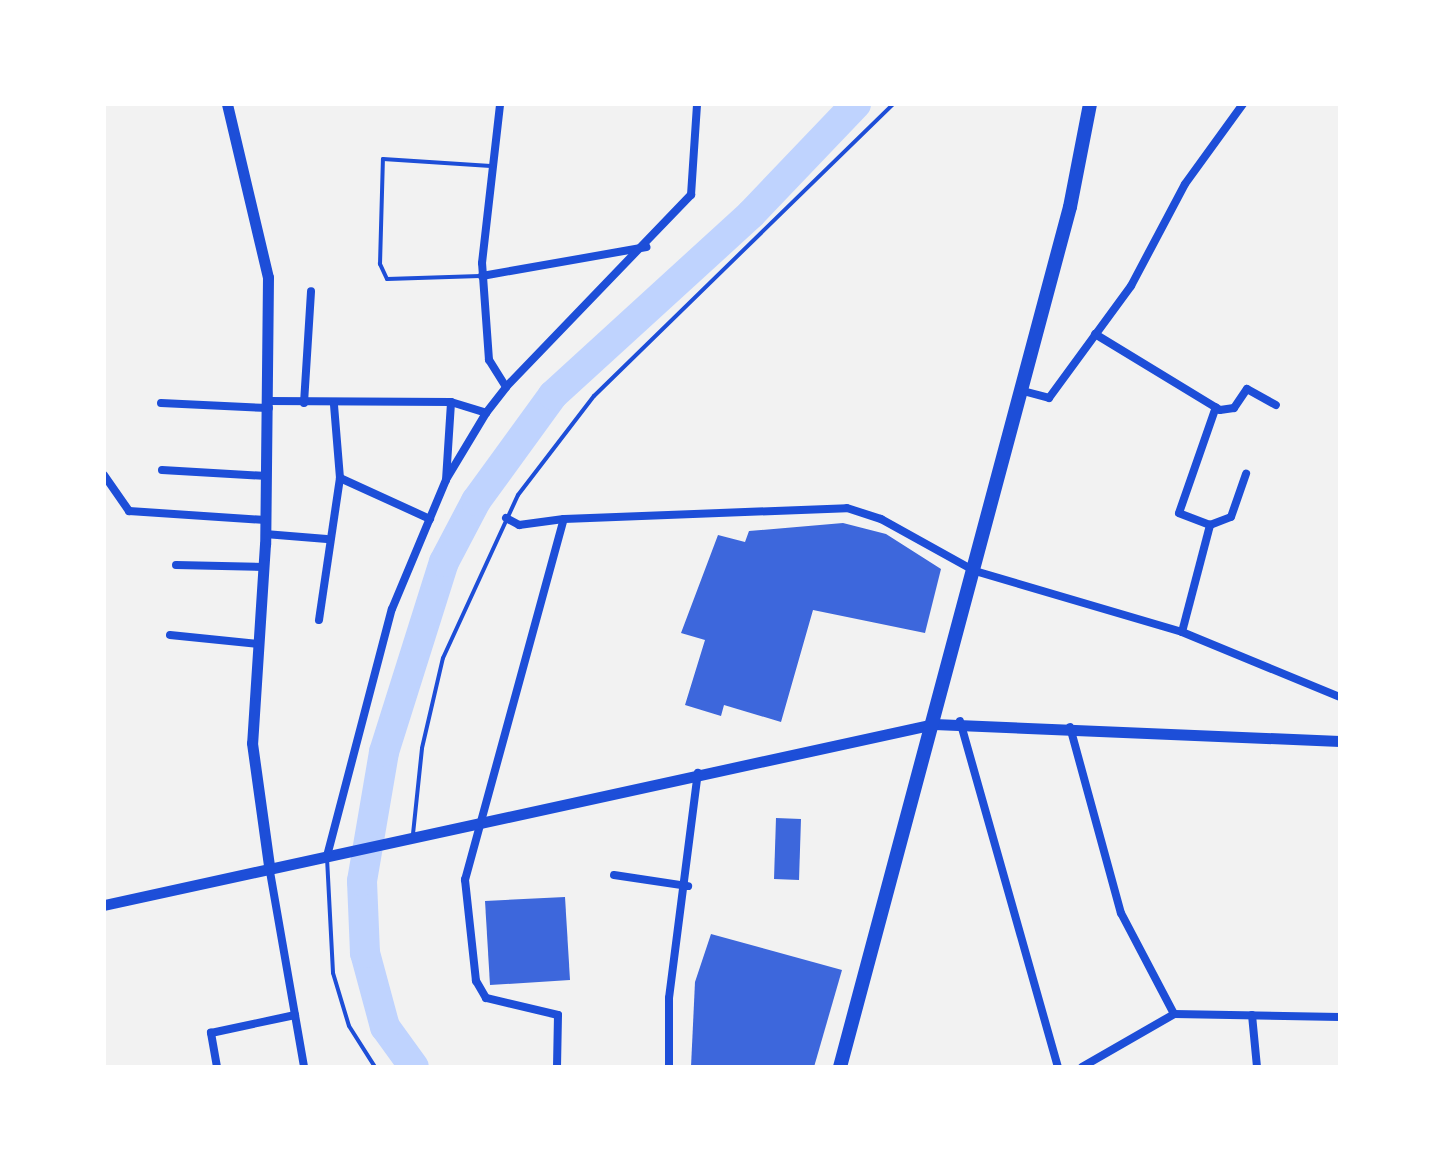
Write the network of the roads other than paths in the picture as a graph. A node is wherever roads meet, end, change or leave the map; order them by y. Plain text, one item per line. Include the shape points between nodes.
1 (227, 104) edge
2 (500, 104) edge
3 (697, 104) edge
4 (893, 104) edge
5 (1090, 104) edge
6 (1243, 104) edge
7 (494, 166) junction
8 (646, 247) junction
9 (482, 276) junction
10 (311, 291) dead end
11 (1095, 334) junction
12 (506, 387) junction
13 (1023, 391) junction
14 (451, 402) junction
15 (161, 403) dead end
16 (304, 403) junction
17 (269, 404) junction
18 (334, 405) junction
19 (1276, 405) dead end
20 (1216, 407) junction
21 (486, 413) junction
22 (162, 470) dead end
23 (1246, 474) dead end
24 (104, 475) edge
25 (267, 476) junction
26 (340, 478) junction
27 (446, 480) junction
28 (506, 518) junction
29 (430, 519) junction
30 (564, 519) junction
31 (266, 520) junction
32 (1210, 525) junction
33 (265, 534) junction
34 (327, 539) junction
35 (176, 565) dead end
36 (264, 567) junction
37 (975, 571) junction
38 (319, 620) dead end
39 (1182, 632) junction
40 (170, 635) dead end
41 (258, 644) junction
42 (1340, 697) edge
43 (960, 720) junction
44 (934, 724) junction
45 (1070, 727) junction
46 (1340, 741) edge
47 (698, 772) junction
48 (483, 819) junction
49 (408, 837) junction
50 (332, 855) junction
51 (269, 866) junction
52 (614, 875) dead end
53 (688, 886) junction
54 (104, 905) edge
55 (1174, 1014) junction
56 (295, 1015) junction
57 (1252, 1015) junction
58 (1340, 1017) edge
59 (217, 1067) edge
60 (304, 1067) edge
61 (375, 1067) edge
62 (557, 1067) edge
63 (669, 1067) edge
64 (840, 1067) edge
65 (1058, 1067) edge
66 (1082, 1067) edge
67 (1257, 1067) edge

1 - 17 street via 268,277
2 - 7 street
3 - 8 street via 691,195
4 - 28 lane via 594,396
5 - 13 highway
6 - 11 street via 1185,184 1131,286
7 - 9 street
7 - 9 lane via 383,159 380,264 387,279
8 - 9 street
8 - 12 street
9 - 12 street via 489,360
10 - 16 street
11 - 13 street via 1049,398
11 - 20 street
12 - 21 street
13 - 37 highway
14 - 18 street
14 - 21 street
14 - 27 street
15 - 17 street
16 - 17 street
16 - 18 street
17 - 25 street
18 - 26 street
19 - 20 street via 1247,389 1234,408
20 - 32 street via 1179,513
21 - 27 street
22 - 25 street
23 - 32 street via 1231,517
24 - 31 street via 129,511
25 - 31 street
26 - 29 street
26 - 34 street
27 - 29 street
28 - 30 street via 519,525
28 - 49 lane via 443,658
29 - 50 street via 392,609
30 - 37 street via 847,508 881,519
30 - 48 street
31 - 33 street
32 - 39 street
33 - 34 street
33 - 36 street
34 - 38 street
35 - 36 street
36 - 41 street
37 - 39 street
37 - 44 highway
39 - 42 street
40 - 41 street
41 - 51 street via 252,743
43 - 44 street
43 - 45 street
43 - 65 street
44 - 47 street
44 - 64 highway
45 - 46 street
45 - 55 street via 1121,913
47 - 48 street
47 - 53 street
48 - 49 street
48 - 62 street via 465,880 476,981 486,998 558,1015
49 - 50 street
50 - 51 street
50 - 61 lane via 322,879 333,973 349,1026
51 - 54 street
51 - 56 street
52 - 53 street
53 - 63 street via 669,998
55 - 57 street
55 - 66 street
56 - 59 street via 211,1033
56 - 60 street
57 - 58 street
57 - 67 street

